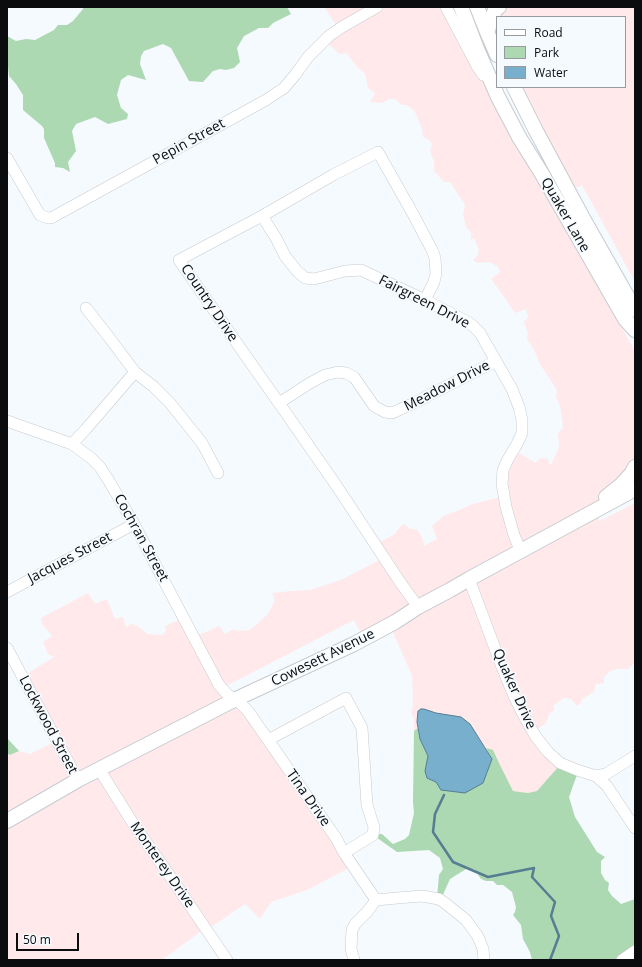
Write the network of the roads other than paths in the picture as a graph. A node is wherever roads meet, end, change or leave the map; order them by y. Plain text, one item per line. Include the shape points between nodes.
1 (377, 7) edge
2 (446, 7) edge
3 (461, 7) edge
4 (477, 7) edge
5 (499, 7) edge
6 (487, 32) junction
7 (496, 53) edge
8 (514, 88) edge
9 (498, 97) junction
10 (535, 129) junction
11 (519, 137) junction
12 (7, 158) edge
13 (262, 216) junction
14 (425, 300) junction
15 (86, 308) dead end
16 (630, 314) edge
17 (635, 330) edge
18 (635, 341) edge
19 (496, 361) junction
20 (135, 372) junction
21 (279, 403) junction
22 (7, 421) edge
23 (72, 444) junction
24 (635, 467) edge
25 (218, 473) dead end
26 (635, 489) edge
27 (577, 520) junction
28 (134, 524) junction
29 (520, 550) junction
30 (469, 579) junction
31 (7, 592) edge
32 (418, 607) junction
33 (7, 648) edge
34 (234, 700) junction
35 (268, 740) junction
36 (635, 756) edge
37 (99, 769) junction
38 (596, 776) junction
39 (78, 780) junction
40 (7, 821) edge
41 (635, 828) edge
42 (344, 853) junction
43 (376, 900) junction
44 (635, 951) edge
45 (227, 960) edge
46 (354, 960) edge
47 (484, 960) edge
48 (622, 960) edge

1 - 12 street, Pepin Street via 329,36 308,57 284,88 266,100 51,218 40,215
2 - 9 street, Quaker Lane via 477,66
3 - 9 main road, Quaker Lane
4 - 6 main road
5 - 6 main road via 495,10
6 - 7 main road
8 - 10 main road, Quaker Lane
9 - 11 main road, Quaker Lane
10 - 11 main road
10 - 16 main road, Quaker Lane
11 - 16 main road, Quaker Lane
13 - 14 street, Fairgreen Drive via 285,256 305,278 314,279 345,271 361,270
13 - 14 street, Country Drive via 378,152 435,258 434,282
13 - 21 street, Country Drive via 179,260
14 - 19 street, Fairgreen Drive via 472,325 480,333
15 - 20 street
16 - 17 main road, Quaker Lane
16 - 18 main road
19 - 21 street, Meadow Drive via 392,413 374,406 354,377 338,372 325,375
19 - 29 street, Fairgreen Drive via 512,389 522,420 522,433 503,470 502,484 506,507
20 - 23 street
20 - 25 street via 170,403 202,443
21 - 32 street, Country Drive
22 - 23 street, Cochran Street
23 - 28 street, Cochran Street via 100,467
24 - 27 main road via 621,485
26 - 27 main road, Cowesett Avenue
27 - 29 main road, Cowesett Avenue
28 - 31 street, Jacques Street
28 - 34 street, Cochran Street via 219,685
29 - 30 main road, Cowesett Avenue
30 - 32 main road, Cowesett Avenue
30 - 38 street, Quaker Drive via 502,668 536,737 560,763
32 - 34 main road, Cowesett Avenue via 354,644
33 - 39 street, Lockwood Street
34 - 35 street, Tina Drive via 248,711
34 - 37 main road, Cowesett Avenue
35 - 42 street, Tina Drive
35 - 42 street via 346,698 362,728 367,805 374,828 373,835
36 - 38 street via 606,774
37 - 39 main road, Cowesett Avenue
37 - 45 street, Monterey Drive via 134,825
38 - 41 street, Quaker Drive via 607,786
39 - 40 main road, Cowesett Avenue
42 - 43 street, Tina Drive
43 - 46 street via 352,930 351,950
43 - 47 street via 422,896 445,902 466,920 477,934
44 - 48 street

